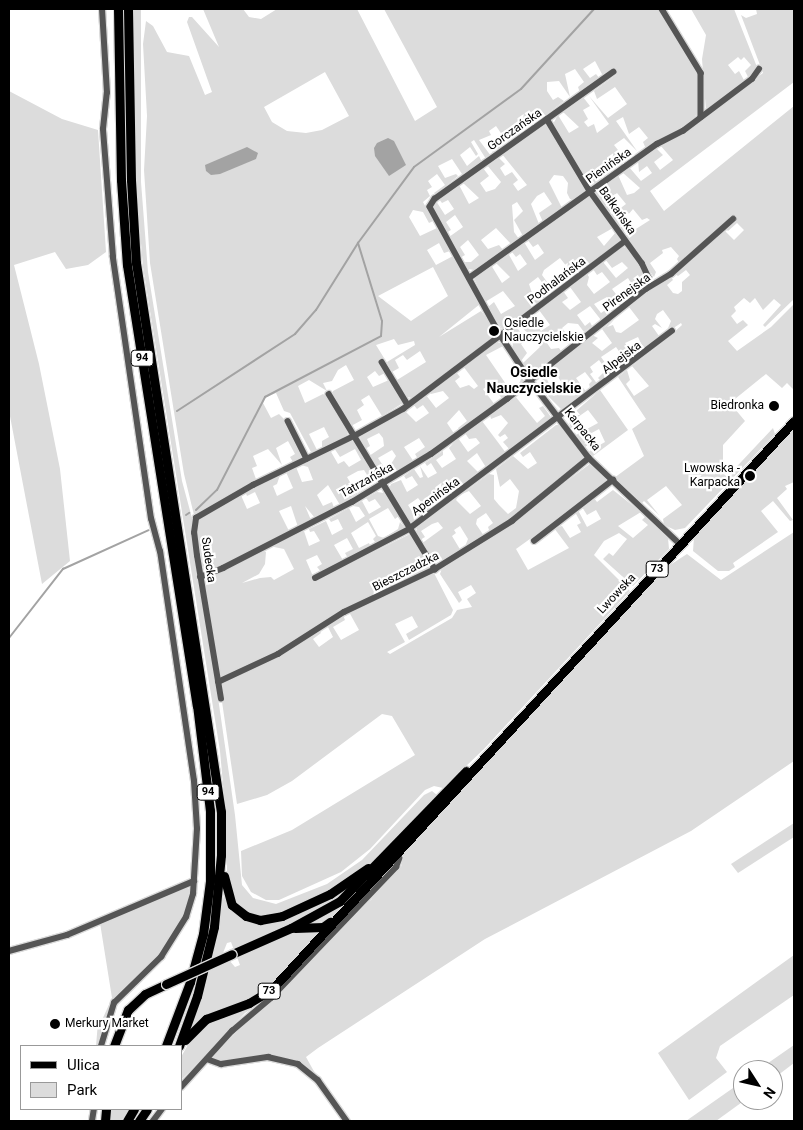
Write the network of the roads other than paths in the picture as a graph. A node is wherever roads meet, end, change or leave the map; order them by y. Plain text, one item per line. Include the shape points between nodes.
1 (102, 9) edge
2 (118, 9) edge
3 (128, 9) edge
4 (662, 9) edge
5 (759, 69) dead end
6 (614, 72) dead end
7 (702, 117) junction
8 (547, 119) junction
9 (590, 191) junction
10 (430, 207) joint
11 (733, 219) dead end
12 (626, 242) junction
13 (469, 278) junction
14 (646, 289) junction
15 (672, 331) dead end
16 (501, 336) junction
17 (382, 362) dead end
18 (530, 380) junction
19 (329, 394) dead end
20 (408, 405) junction
21 (559, 418) junction
22 (794, 420) edge
23 (288, 421) dead end
24 (354, 436) junction
25 (307, 458) junction
26 (589, 458) junction
27 (613, 480) junction
28 (383, 484) junction
29 (410, 529) junction
30 (534, 541) dead end
31 (680, 544) junction
32 (435, 569) junction
33 (200, 576) junction
34 (315, 578) dead end
35 (218, 682) junction
36 (221, 699) dead end
37 (394, 851) junction
38 (222, 855) junction
39 (194, 880) junction
40 (342, 912) junction
41 (292, 928) junction
42 (9, 951) edge
43 (167, 1043) edge
44 (115, 1044) edge
45 (101, 1045) edge
46 (180, 1045) edge
47 (181, 1045) edge
48 (207, 1059) junction
49 (182, 1086) edge
50 (133, 1110) edge
51 (146, 1110) edge
52 (161, 1110) edge
53 (127, 1121) edge
54 (139, 1121) edge
55 (153, 1121) edge
56 (347, 1121) edge

1 - 39 street via 107,93 103,129 110,229 150,519 160,552 194,782 197,829
2 - 43 main road, 94 via 121,180 126,256 197,705 210,811 210,880 203,934
3 - 38 main road, 94 via 136,263 214,759
4 - 7 street via 701,73
5 - 7 street, Pienińska via 752,79
6 - 8 street, Gorczańska
7 - 9 street, Pienińska
8 - 9 street, Bałkańska
8 - 10 street, Gorczańska via 435,199
9 - 12 street, Bałkańska
9 - 13 street, Pienińska
10 - 13 street, Karpacka
11 - 14 street, Pirenejska via 682,266
12 - 14 street, Bałkańska via 649,278
12 - 16 street, Podhalańska
13 - 16 street, Karpacka
14 - 18 street, Pirenejska
15 - 21 street, Alpejska
16 - 18 street, Karpacka
16 - 20 street, Sudecka
17 - 20 street
18 - 21 street, Karpacka
18 - 28 street, Tatrzańska via 459,434
19 - 24 street
20 - 24 street, Sudecka
21 - 26 street, Karpacka
21 - 29 street, Apenińska
22 - 31 main road, Lwowska / 73
23 - 25 street
24 - 25 street, Sudecka
24 - 28 street
25 - 33 street, Sudecka via 196,518 194,533
26 - 27 street, Karpacka
26 - 32 street, Bieszczadzka via 512,521
27 - 30 street
27 - 31 street, Karpacka
28 - 29 street
28 - 33 street, Tatrzańska via 223,568
29 - 32 street
29 - 34 street, Apenińska
31 - 37 main road, Lwowska / 73
32 - 35 street, Bieszczadzka via 344,612 278,654
33 - 35 street, Sudecka
35 - 36 street, Sudecka
37 - 38 main road via 330,894 282,916 260,920 246,916 232,904 226,893
37 - 40 main road, Lwowska / 73
37 - 41 main road, 73 via 340,900
37 - 48 street via 396,867 271,998 246,1017
38 - 46 main road, 94 via 214,926 204,973
39 - 42 street via 67,935
39 - 45 street via 190,906 181,928 154,965 114,1004
40 - 41 main road via 323,927
40 - 47 main road, 73 via 266,994 206,1019 192,1029
41 - 44 main road, 73, bridge via 166,984 133,1004 124,1014
48 - 49 street
48 - 56 street via 221,1064 268,1057 298,1064 318,1080
50 - 53 main road
51 - 54 main road
52 - 55 street

